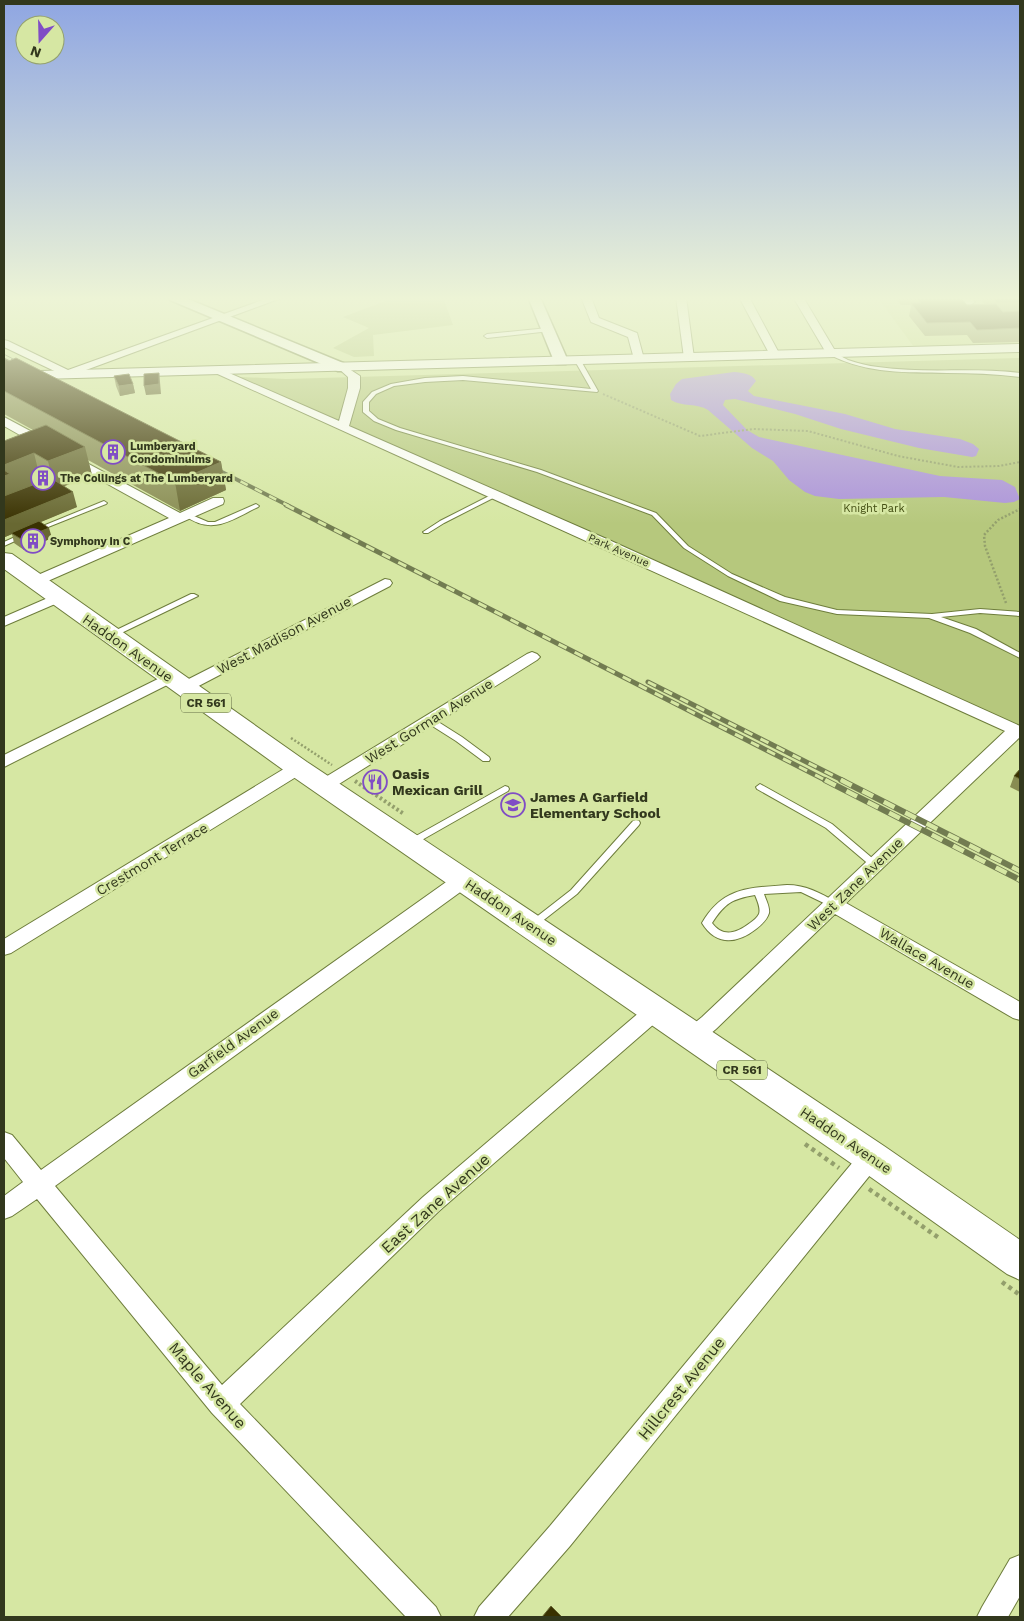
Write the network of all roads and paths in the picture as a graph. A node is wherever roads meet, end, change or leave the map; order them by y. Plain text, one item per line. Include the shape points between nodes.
1 (64, 373) edge
2 (71, 373) edge
3 (134, 373) edge
4 (220, 373) edge
5 (349, 373) edge
6 (585, 373) edge
7 (993, 373) edge
8 (67, 374) junction
9 (1020, 374) edge
10 (4, 376) edge
11 (595, 391) junction
12 (4, 422) edge
13 (343, 428) junction
14 (49, 446) junction
15 (31, 453) edge
16 (1020, 462) edge
17 (495, 495) junction
18 (218, 501) dead end
19 (104, 503) dead end
20 (256, 506) dead end
21 (1020, 510) edge
22 (183, 517) junction
23 (426, 532) dead end
24 (4, 544) edge
25 (4, 559) edge
26 (36, 581) junction
27 (385, 583) dead end
28 (194, 596) dead end
29 (57, 598) junction
30 (1009, 613) junction
31 (1020, 614) edge
32 (930, 616) junction
33 (4, 622) edge
34 (109, 635) junction
35 (1020, 656) edge
36 (532, 657) dead end
37 (177, 683) junction
38 (429, 720) junction
39 (1019, 729) edge
40 (486, 759) dead end
41 (4, 762) edge
42 (298, 768) junction
43 (325, 785) junction
44 (760, 787) dead end
45 (505, 789) dead end
46 (636, 823) dead end
47 (410, 843) junction
48 (875, 865) junction
49 (463, 880) junction
50 (759, 892) junction
51 (833, 904) junction
52 (531, 926) junction
53 (4, 948) edge
54 (655, 1010) junction
55 (1020, 1012) edge
56 (693, 1036) junction
57 (4, 1142) edge
58 (863, 1168) junction
59 (38, 1183) junction
60 (4, 1209) edge
61 (941, 1240) dead end
62 (1008, 1270) edge
63 (1020, 1295) edge
64 (221, 1404) junction
65 (1020, 1568) edge
66 (426, 1617) edge
67 (489, 1617) edge
68 (992, 1617) edge

1 - 8 street
2 - 8 street
3 - 8 main road
4 - 13 street, Park Avenue
5 - 13 street via 354,376 354,388
6 - 11 lane
7 - 9 lane
8 - 10 main road
11 - 16 path via 700,436 753,429 808,431 898,456 958,467
11 - 32 lane via 463,378 425,380 393,385 374,393 366,402 366,412 398,429 539,472 654,514 686,547 730,575 783,598 837,612
12 - 14 street
13 - 17 street, Park Avenue
14 - 15 street
14 - 22 street
17 - 23 lane
17 - 39 street, Park Avenue
18 - 22 street
19 - 24 lane
20 - 22 lane via 216,524
21 - 30 path via 998,520 984,535
22 - 26 street
25 - 26 main road, Haddon Avenue / CR 561
26 - 29 main road, Haddon Avenue / CR 561
27 - 37 street, West Madison Avenue
28 - 34 lane
29 - 33 street
29 - 34 main road, Haddon Avenue / CR 561
30 - 31 lane
30 - 32 lane via 980,611
32 - 35 lane via 973,631
34 - 37 main road, Haddon Avenue / CR 561
36 - 38 street, West Gorman Avenue
37 - 41 street, West Madison Avenue
37 - 42 main road, Haddon Avenue / CR 561
38 - 40 lane
38 - 43 street, West Gorman Avenue
39 - 48 street, West Zane Avenue
42 - 43 main road, Haddon Avenue / CR 561
42 - 53 street, Crestmont Terrace
43 - 47 main road, Haddon Avenue / CR 561
44 - 48 lane via 829,826
45 - 47 lane
46 - 52 lane via 574,892
47 - 49 main road, Haddon Avenue / CR 561
48 - 51 street, West Zane Avenue
49 - 52 main road, Haddon Avenue / CR 561
49 - 59 street, Garfield Avenue
50 - 50 lane via 730,898 709,918 710,928 723,937 745,933 762,919 764,912
50 - 51 lane via 801,889
51 - 55 street, Wallace Avenue
51 - 56 street, West Zane Avenue
52 - 54 main road, Haddon Avenue / CR 561
54 - 56 main road, Haddon Avenue / CR 561
54 - 64 street, East Zane Avenue via 431,1204
56 - 58 main road, Haddon Avenue / CR 561
57 - 59 street, Maple Avenue
58 - 61 path
58 - 62 main road, Haddon Avenue / CR 561
58 - 67 street, Hillcrest Avenue via 560,1536
59 - 60 street, Garfield Avenue
59 - 64 street, Maple Avenue
62 - 63 path
64 - 66 street, Maple Avenue
65 - 68 street

